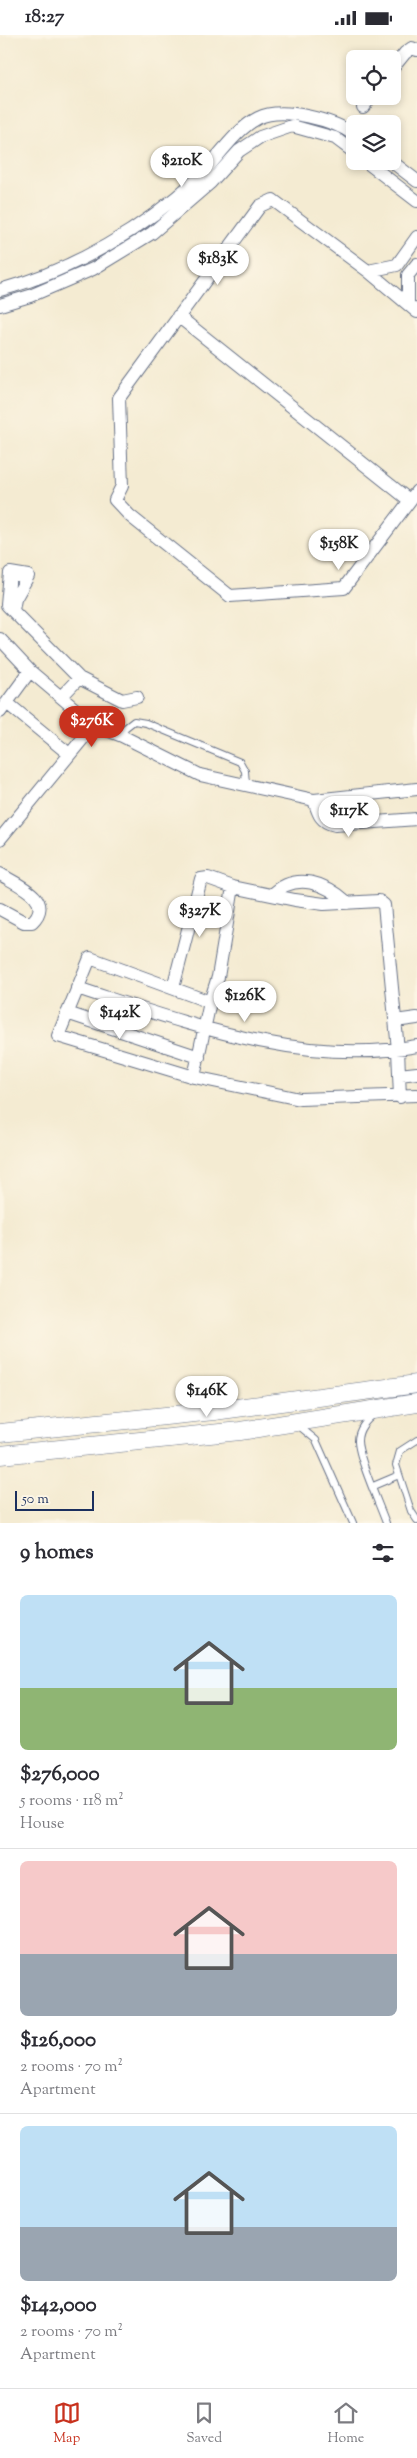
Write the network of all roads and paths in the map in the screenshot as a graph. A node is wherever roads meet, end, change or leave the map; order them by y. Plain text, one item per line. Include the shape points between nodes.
1 (417, 50) edge
2 (401, 58) edge
3 (346, 129) edge
4 (346, 146) edge
5 (401, 169) edge
6 (377, 170) edge
7 (417, 181) edge
8 (417, 201) edge
9 (417, 237) edge
10 (417, 264) edge
11 (397, 265) junction
12 (368, 271) junction
13 (408, 275) junction
14 (0, 290) edge
15 (0, 305) edge
16 (412, 308) edge
17 (178, 316) junction
18 (413, 496) edge
19 (13, 610) junction
20 (0, 639) edge
21 (30, 671) junction
22 (79, 677) junction
23 (61, 697) junction
24 (138, 697) dead end
25 (3, 708) edge
26 (94, 725) junction
27 (122, 736) junction
28 (69, 754) junction
29 (246, 785) junction
30 (417, 789) edge
31 (314, 800) junction
32 (417, 819) edge
33 (0, 839) edge
34 (0, 874) edge
35 (233, 887) junction
36 (272, 895) junction
37 (348, 903) junction
38 (0, 909) edge
39 (78, 988) junction
40 (173, 988) junction
41 (210, 1002) junction
42 (67, 1013) junction
43 (417, 1018) edge
44 (395, 1021) junction
45 (206, 1029) junction
46 (417, 1046) edge
47 (398, 1049) junction
48 (199, 1057) junction
49 (417, 1073) edge
50 (399, 1075) junction
51 (194, 1077) junction
52 (417, 1095) edge
53 (400, 1097) junction
54 (417, 1384) edge
55 (417, 1403) edge
56 (380, 1409) junction
57 (294, 1423) junction
58 (0, 1433) edge
59 (417, 1440) edge
60 (0, 1455) edge
61 (399, 1475) junction
62 (373, 1486) junction
63 (417, 1520) edge
64 (353, 1523) edge
65 (386, 1523) edge

1 - 2 street via 412,48
3 - 14 street via 291,113 258,118 232,140 200,176 152,216 90,254 30,282
4 - 15 street via 335,138 292,126 260,137 240,151 210,183 152,233 93,269
5 - 7 street
6 - 8 street
9 - 11 street
10 - 13 street
11 - 12 street
11 - 13 street
12 - 16 street
12 - 17 street via 273,200 260,206
13 - 16 street
17 - 18 street
17 - 18 street via 119,398 122,486 115,500 130,516 230,596 344,588
19 - 19 street via 7,605 10,573 28,577 15,599
19 - 22 street
20 - 21 street
21 - 23 street
21 - 25 street
22 - 23 street
22 - 24 street via 122,700
23 - 26 street
25 - 28 street
26 - 27 street
26 - 28 street
27 - 29 street via 200,775
27 - 29 lane via 125,728 134,721 146,723 240,762 245,771
28 - 33 street
29 - 31 street
30 - 31 street
31 - 32 street via 320,818 327,824
34 - 38 street via 32,893 40,906 32,922 24,922
35 - 36 street
35 - 40 street via 208,878 201,879
35 - 41 street via 218,977
36 - 37 street via 324,904
36 - 37 street via 299,881 320,883
37 - 44 street via 379,901 384,905
39 - 40 street via 90,958
39 - 42 street
39 - 45 street
40 - 41 street
41 - 45 street
42 - 48 street
42 - 51 street via 58,1035
43 - 44 street
44 - 47 street
45 - 47 street via 273,1043 353,1052
45 - 48 street
46 - 47 street
47 - 50 street
48 - 51 street
49 - 50 street
50 - 53 street
51 - 53 street via 300,1099
52 - 53 street
54 - 58 main road via 214,1411
55 - 56 main road
56 - 57 main road
56 - 62 lane via 366,1421 358,1440
57 - 60 main road
57 - 64 lane via 316,1440
59 - 61 lane via 400,1451 396,1465
61 - 62 lane
61 - 63 lane
62 - 65 lane

